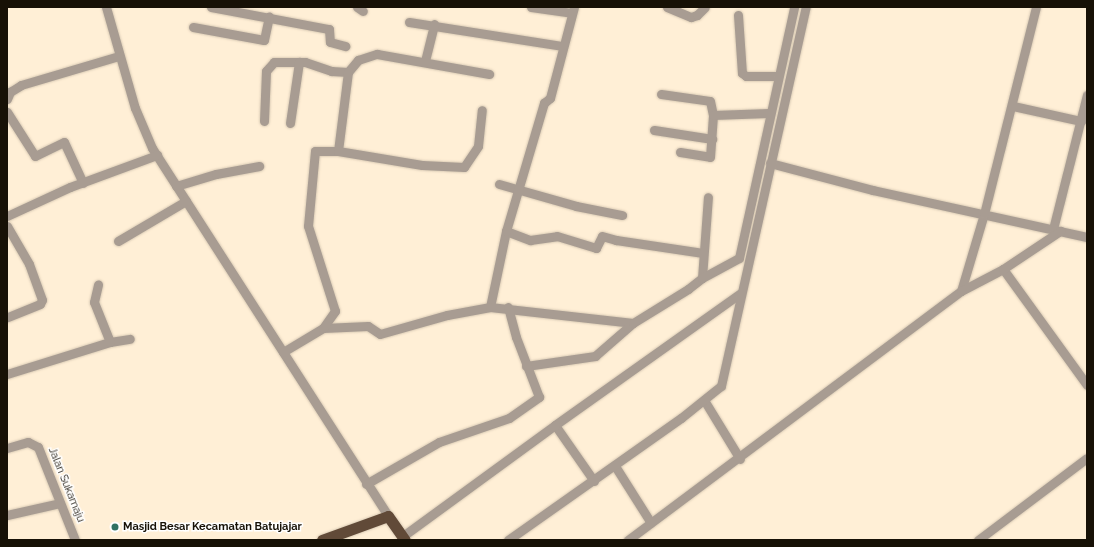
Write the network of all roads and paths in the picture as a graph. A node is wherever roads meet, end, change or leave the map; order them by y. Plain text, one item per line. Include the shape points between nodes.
1 (106, 7) edge
2 (211, 7) edge
3 (531, 7) edge
4 (667, 7) edge
5 (705, 7) edge
6 (794, 7) edge
7 (806, 7) edge
8 (1036, 7) edge
9 (573, 10) edge
10 (738, 15) dead end
11 (269, 17) junction
12 (408, 22) dead end
13 (434, 24) junction
14 (193, 27) dead end
15 (345, 46) dead end
16 (563, 46) junction
17 (120, 56) junction
18 (425, 61) junction
19 (299, 62) junction
20 (348, 72) junction
21 (489, 74) dead end
22 (778, 76) junction
23 (661, 94) dead end
24 (1087, 95) edge
25 (7, 99) edge
26 (1012, 106) junction
27 (482, 110) dead end
28 (7, 112) edge
29 (769, 113) junction
30 (713, 115) junction
31 (264, 121) dead end
32 (1081, 121) junction
33 (290, 123) dead end
34 (654, 130) dead end
35 (712, 139) junction
36 (338, 151) junction
37 (680, 152) dead end
38 (157, 155) junction
39 (770, 163) junction
40 (259, 166) dead end
41 (83, 183) junction
42 (499, 184) dead end
43 (176, 186) junction
44 (518, 190) junction
45 (708, 197) dead end
46 (186, 201) junction
47 (622, 214) dead end
48 (984, 214) junction
49 (7, 216) edge
50 (7, 226) edge
51 (1056, 230) junction
52 (506, 232) junction
53 (1087, 237) edge
54 (118, 241) dead end
55 (703, 253) junction
56 (1003, 269) junction
57 (702, 278) junction
58 (98, 284) dead end
59 (961, 291) junction
60 (742, 293) junction
61 (490, 307) junction
62 (508, 308) junction
63 (7, 316) edge
64 (633, 323) junction
65 (323, 328) junction
66 (130, 339) dead end
67 (110, 342) junction
68 (283, 352) junction
69 (526, 366) junction
70 (7, 374) edge
71 (1087, 385) edge
72 (704, 400) junction
73 (554, 425) junction
74 (7, 448) edge
75 (1087, 458) edge
76 (740, 459) junction
77 (615, 466) junction
78 (594, 481) junction
79 (366, 484) junction
80 (60, 503) junction
81 (7, 515) edge
82 (388, 516) junction
83 (651, 524) junction
84 (404, 538) edge
85 (75, 540) edge
86 (322, 540) edge
87 (508, 540) edge
88 (628, 540) edge
89 (978, 540) edge

1 - 17 street
2 - 11 street
3 - 9 street
4 - 5 street via 691,17
6 - 22 street
7 - 39 street
8 - 26 street
9 - 16 street
10 - 22 street via 742,73 746,76
11 - 14 street via 264,40
11 - 15 street via 329,29 330,42
12 - 13 street
13 - 16 street
13 - 18 street
16 - 44 street via 550,98 544,103
17 - 25 street via 21,85 10,92
17 - 38 street via 135,108
18 - 20 street via 377,54 358,60
18 - 21 street
19 - 20 street via 323,66 331,71
19 - 31 street via 269,64 266,71
19 - 33 street
20 - 36 street
22 - 29 street
23 - 30 street via 710,101
24 - 32 street
26 - 32 street
26 - 48 street
27 - 36 street via 478,146 464,167 422,165
28 - 41 street via 35,156 64,142
29 - 30 street
29 - 57 street via 740,256
30 - 35 street
32 - 51 street
34 - 35 street
35 - 37 street via 710,156
36 - 65 street via 317,150 314,153 308,219 310,235 336,308 335,314
38 - 41 street
38 - 43 street
39 - 48 street via 873,190
39 - 60 street
40 - 43 street via 216,174
41 - 49 street
42 - 44 street
43 - 46 street
44 - 47 street via 576,206
44 - 52 street
45 - 55 street
46 - 54 street
46 - 68 street
48 - 51 street
48 - 59 street
50 - 63 street via 29,264 42,300 40,304
51 - 53 street
51 - 56 street
52 - 55 street via 530,240 557,236 596,248 602,236
52 - 61 street
55 - 57 street
56 - 59 street
56 - 71 street
57 - 64 street via 688,290
58 - 67 street via 94,302
59 - 76 street
60 - 72 street via 721,386
60 - 73 street
61 - 62 street
61 - 65 street via 447,315 380,334 364,326
62 - 64 street
62 - 69 street
64 - 69 street via 589,358
65 - 68 street
66 - 67 street
67 - 70 street
68 - 79 street
69 - 79 street via 539,394 536,400 504,421 439,442
72 - 76 street
72 - 77 street
73 - 78 street
73 - 84 street
74 - 80 street, Jalan Sukamaju via 28,442 38,447
75 - 89 street
76 - 83 street
77 - 78 street
77 - 83 street
78 - 87 street
79 - 82 street
80 - 81 street
80 - 85 street, Jalan Sukamaju
82 - 84 highway
82 - 86 highway
83 - 88 street

